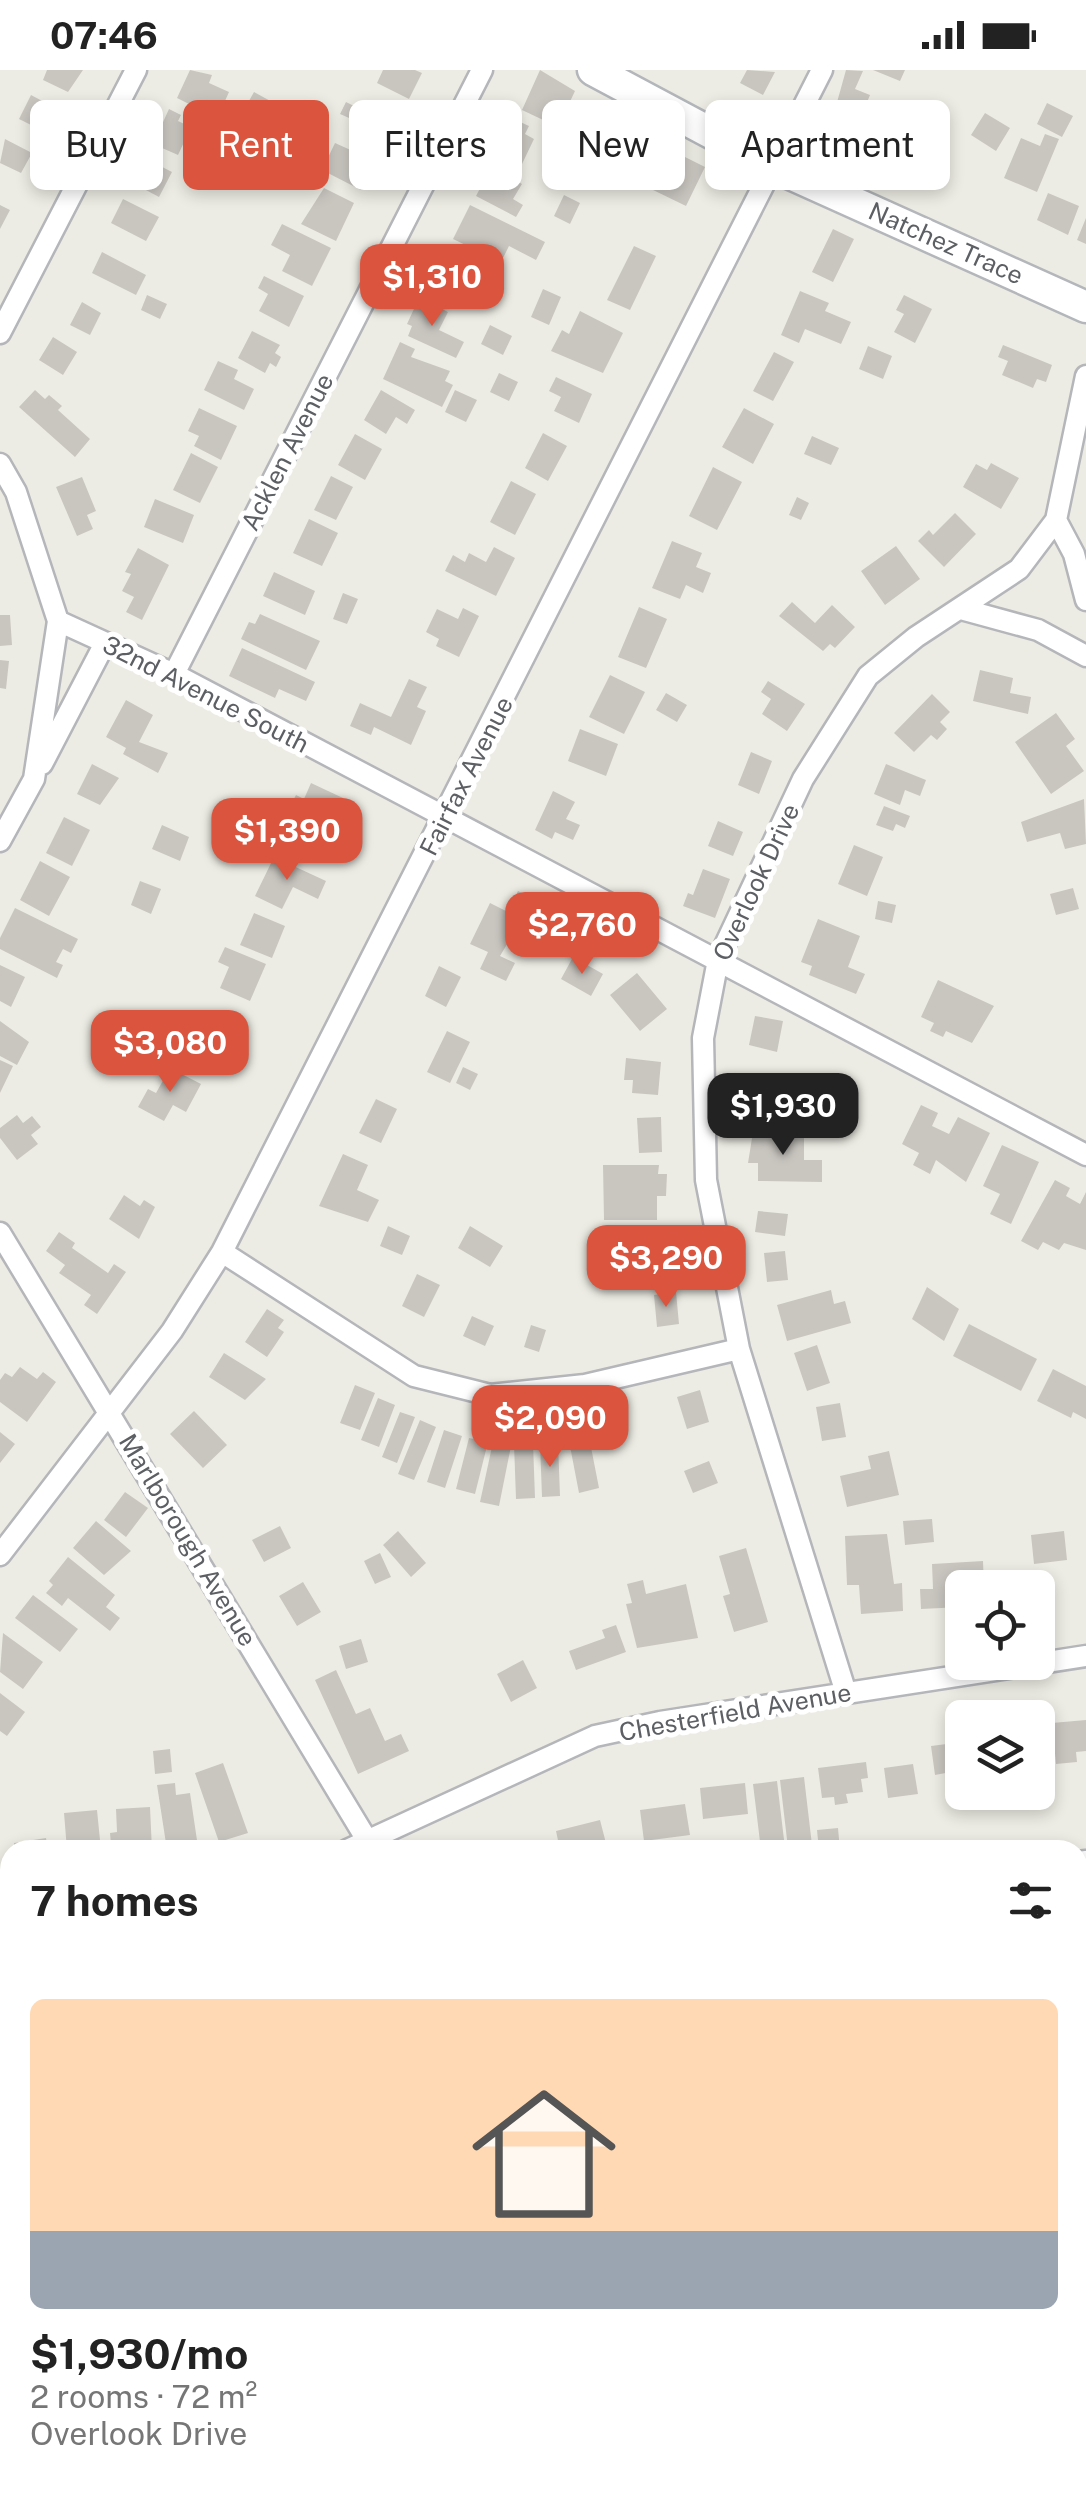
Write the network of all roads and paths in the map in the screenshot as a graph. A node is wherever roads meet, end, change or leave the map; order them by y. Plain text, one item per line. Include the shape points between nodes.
1 (136, 70) edge
2 (482, 70) edge
3 (592, 70) edge
4 (822, 70) edge
5 (807, 100) edge
6 (705, 130) edge
7 (763, 190) edge
8 (826, 190) edge
9 (1086, 307) edge
10 (0, 333) edge
11 (1086, 376) edge
12 (0, 464) edge
13 (1056, 520) junction
14 (1086, 600) edge
15 (961, 609) junction
16 (58, 621) junction
17 (105, 643) junction
18 (1086, 656) edge
19 (174, 674) junction
20 (34, 779) junction
21 (446, 818) junction
22 (0, 841) edge
23 (718, 960) junction
24 (1086, 1155) edge
25 (0, 1233) edge
26 (222, 1252) junction
27 (739, 1349) junction
28 (112, 1412) junction
29 (0, 1554) edge
30 (1086, 1656) edge
31 (846, 1693) junction
32 (367, 1840) edge
33 (380, 1840) edge

1 - 10 street
2 - 19 street, Acklen Avenue
3 - 6 main road, Natchez Trace
4 - 5 street, Fairfax Avenue
7 - 21 street, Fairfax Avenue
8 - 9 main road, Natchez Trace
11 - 13 street
12 - 16 street via 16,492
13 - 14 street
13 - 15 street, Overlook Drive via 1020,569
15 - 18 street via 1038,630
15 - 23 street, Overlook Drive via 868,676 803,779
16 - 17 street, 32nd Avenue South
16 - 20 street
17 - 19 street, 32nd Avenue South
17 - 20 street
19 - 21 street, 32nd Avenue South
20 - 22 street
21 - 23 street, 32nd Avenue South
21 - 26 street, Fairfax Avenue
23 - 24 street, 32nd Avenue South
23 - 27 street, Overlook Drive via 702,1038 706,1180
25 - 28 street, Marlborough Avenue
26 - 27 street via 414,1376 490,1394 585,1385
26 - 28 street, Fairfax Avenue
27 - 31 street, Overlook Drive
28 - 29 street, Fairfax Avenue
28 - 32 street, Marlborough Avenue
30 - 31 street, Chesterfield Avenue
31 - 33 street, Chesterfield Avenue via 595,1736

